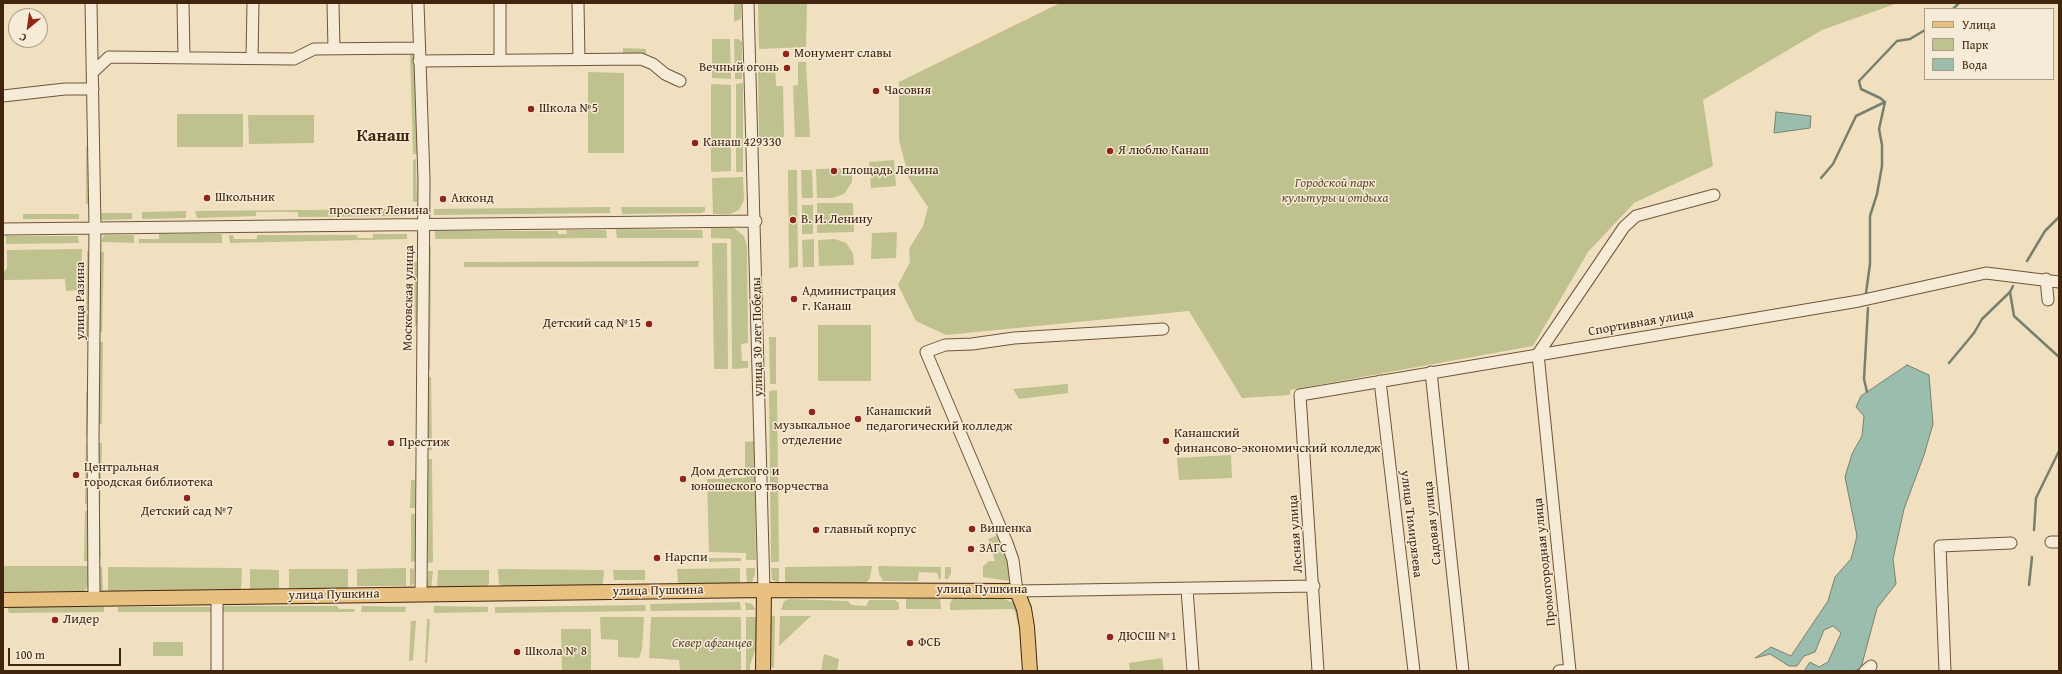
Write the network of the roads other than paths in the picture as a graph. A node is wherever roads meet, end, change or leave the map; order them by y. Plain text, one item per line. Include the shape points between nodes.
1 (91, 3) edge
2 (183, 3) edge
3 (253, 3) edge
4 (333, 3) edge
5 (418, 3) edge
6 (500, 3) edge
7 (578, 3) edge
8 (748, 3) edge
9 (418, 48) junction
10 (334, 49) junction
11 (184, 57) junction
12 (252, 58) junction
13 (500, 60) junction
14 (579, 60) junction
15 (419, 61) junction
16 (93, 72) junction
17 (680, 81) dead end
18 (93, 90) junction
19 (3, 96) edge
20 (1714, 195) dead end
21 (756, 221) junction
22 (424, 224) junction
23 (95, 227) junction
24 (3, 229) edge
25 (2046, 279) junction
26 (2059, 282) edge
27 (2048, 300) dead end
28 (1163, 329) dead end
29 (1538, 354) junction
30 (1431, 372) junction
31 (1380, 381) junction
32 (1300, 395) joint
33 (2010, 543) dead end
34 (1314, 586) junction
35 (1187, 589) junction
36 (764, 590) junction
37 (903, 590) joint
38 (1017, 591) junction
39 (421, 594) junction
40 (217, 597) junction
41 (94, 598) junction
42 (3, 600) edge
43 (217, 671) edge
44 (763, 671) edge
45 (1030, 671) edge
46 (1193, 671) edge
47 (1318, 671) edge
48 (1414, 671) edge
49 (1463, 671) edge
50 (1567, 671) edge
51 (1945, 671) edge

1 - 16 street, улица Разина
2 - 11 street
3 - 12 street
4 - 10 street
5 - 9 street, Московская улица
6 - 13 street
7 - 14 street
8 - 21 street, улица 30 лет Победы
9 - 10 street
9 - 15 street, Московская улица
10 - 12 street via 314,49 294,59
11 - 12 street
11 - 16 street via 109,58
13 - 14 street
13 - 15 street
14 - 17 street via 641,59
15 - 22 street, Московская улица
16 - 18 street, улица Разина
18 - 19 street via 65,89
18 - 23 street, улица Разина
20 - 29 street via 1636,216 1624,227
21 - 22 street, проспект Ленина
21 - 36 street, улица 30 лет Победы
22 - 23 street, проспект Ленина
22 - 39 street, Московская улица
23 - 24 street, проспект Ленина
23 - 41 street, улица Разина
25 - 26 street, Спортивная улица
25 - 27 street
25 - 29 street, Спортивная улица via 1986,273 1859,301
28 - 38 street via 1014,338 945,345 926,352 1007,543 1013,560
29 - 30 street, Спортивная улица
29 - 50 street, Промогородная улица
30 - 31 street, Спортивная улица
30 - 49 street, Садовая улица
31 - 32 street, Спортивная улица
31 - 48 street, улица Тимирязева
32 - 34 street, Лесная улица
33 - 51 street via 1940,546
34 - 35 street, улица Пушкина
34 - 47 street, Лесная улица
35 - 38 street, улица Пушкина
35 - 46 street
36 - 37 street, улица Пушкина
36 - 39 main road, улица Пушкина
36 - 44 main road, улица 30 лет Победы
37 - 38 main road, улица Пушкина
38 - 45 main road via 1027,627
39 - 40 main road, улица Пушкина
40 - 41 main road, улица Пушкина
40 - 43 street
41 - 42 main road, улица Пушкина

